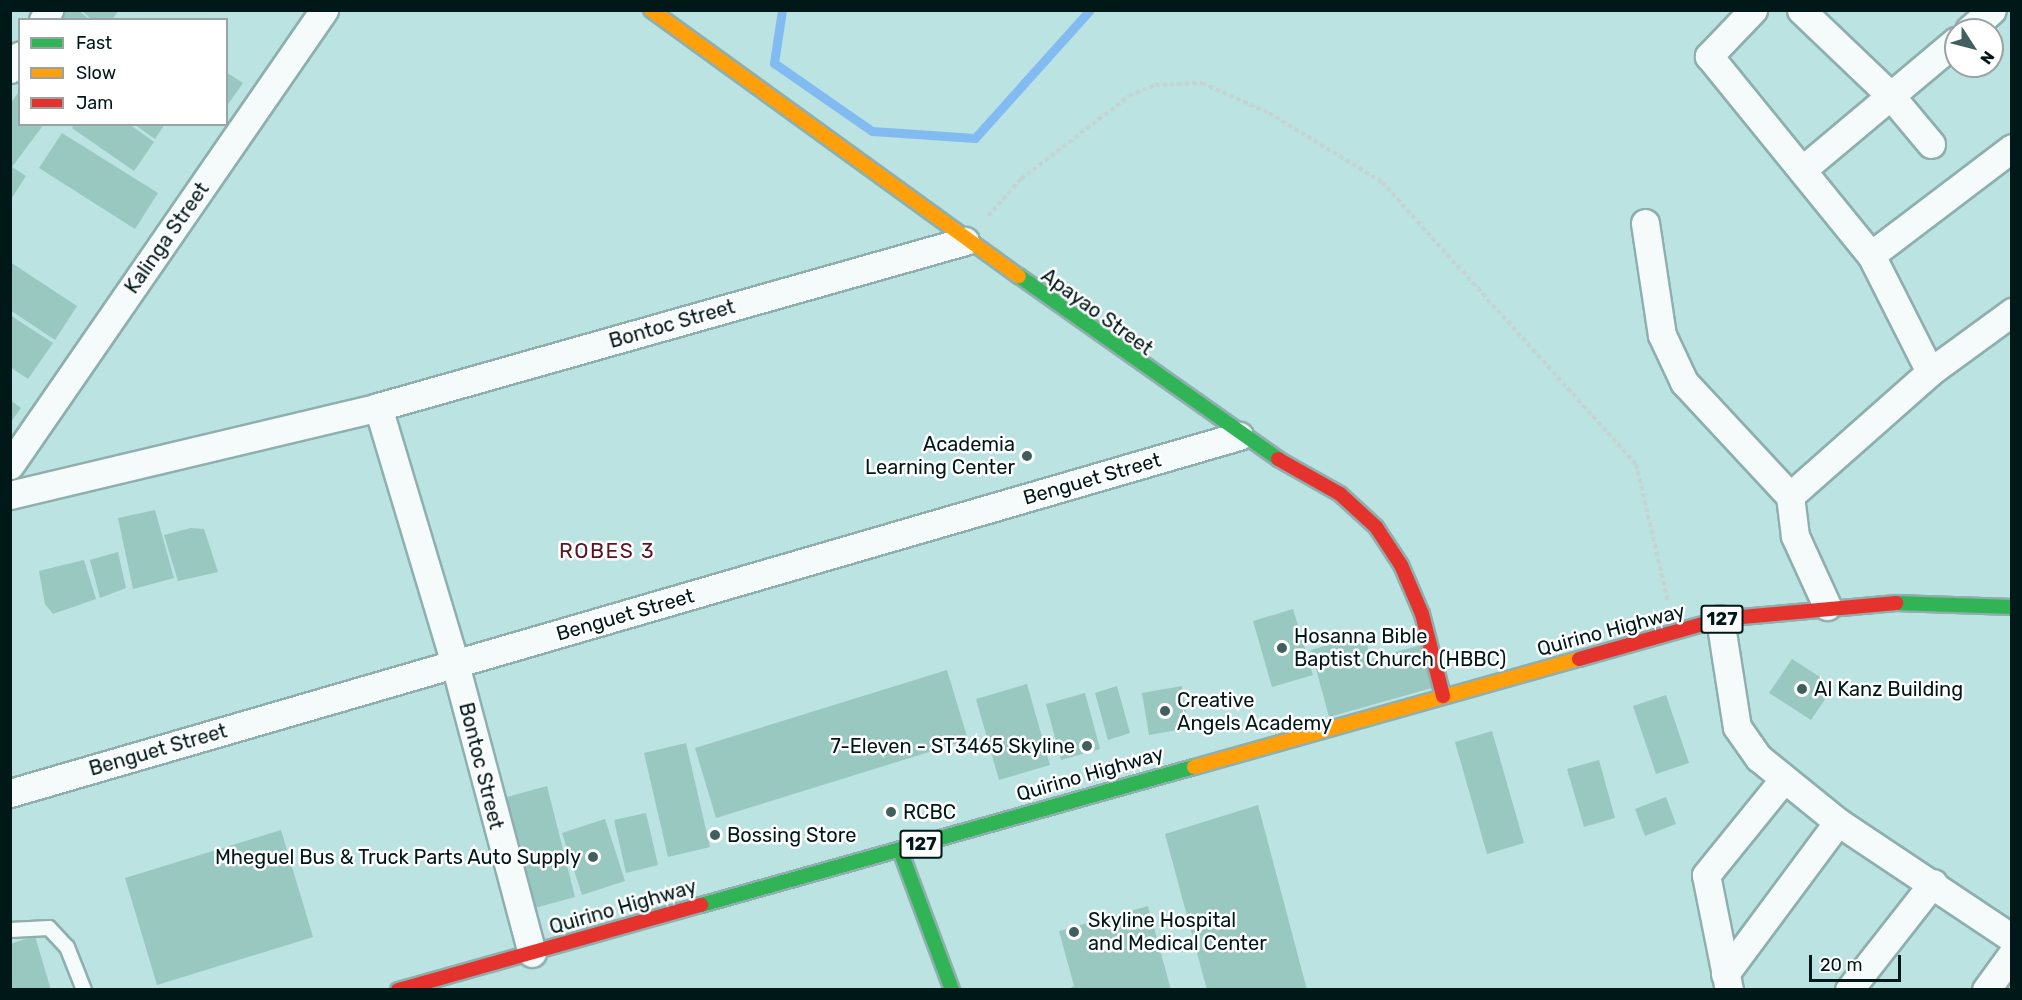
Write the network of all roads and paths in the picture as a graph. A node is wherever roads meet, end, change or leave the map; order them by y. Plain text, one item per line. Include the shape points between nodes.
1 (324, 10) edge
2 (651, 10) edge
3 (1753, 10) edge
4 (1801, 10) edge
5 (1944, 50) edge
6 (1890, 95) junction
7 (1931, 144) dead end
8 (2012, 148) edge
9 (1802, 170) junction
10 (1645, 223) dead end
11 (965, 241) junction
12 (1871, 255) junction
13 (2012, 312) edge
14 (1930, 372) junction
15 (378, 407) junction
16 (1239, 436) junction
17 (10, 465) edge
18 (10, 495) edge
19 (1790, 496) junction
20 (1827, 606) junction
21 (2012, 607) edge
22 (1720, 619) junction
23 (1675, 632) junction
24 (455, 664) junction
25 (1443, 696) junction
26 (1783, 780) junction
27 (10, 793) edge
28 (1838, 822) junction
29 (900, 850) junction
30 (1933, 883) junction
31 (10, 930) edge
32 (2012, 938) edge
33 (532, 953) junction
34 (2012, 954) edge
35 (1727, 982) edge
36 (84, 990) edge
37 (398, 990) edge
38 (952, 990) edge
39 (1850, 990) edge
40 (1986, 990) edge

1 - 17 street, Kalinga Street
2 - 11 main road, Apayao Street
3 - 9 street via 1709,56
4 - 6 street
5 - 6 street
6 - 7 street
6 - 9 street
8 - 12 street
9 - 12 street
10 - 19 street via 1662,335 1684,382
11 - 15 street, Bontoc Street
11 - 16 main road, Apayao Street
11 - 23 path via 1021,179 1137,93 1155,86 1202,83 1269,113 1382,182 1636,464
12 - 14 street
13 - 14 street
14 - 19 street
15 - 18 street, Bontoc Street
15 - 24 street, Bontoc Street
16 - 24 street, Benguet Street
16 - 25 main road, Apayao Street via 1340,494 1376,526 1401,565 1422,614
19 - 20 street via 1795,536
20 - 21 main road, Quirino Highway / 127 via 1986,603
20 - 22 main road, Quirino Highway / 127
22 - 23 main road, Quirino Highway / 127
22 - 26 street via 1737,727
23 - 25 main road, Quirino Highway / 127
24 - 27 street, Benguet Street
24 - 33 street, Bontoc Street
25 - 29 main road, Quirino Highway / 127
26 - 28 street
26 - 35 street via 1706,875
28 - 30 street
28 - 35 street
29 - 33 main road, Quirino Highway / 127
29 - 38 main road
30 - 32 street
30 - 39 street
31 - 36 lane via 49,928 67,947
33 - 37 main road, Quirino Highway / 127
34 - 40 street

